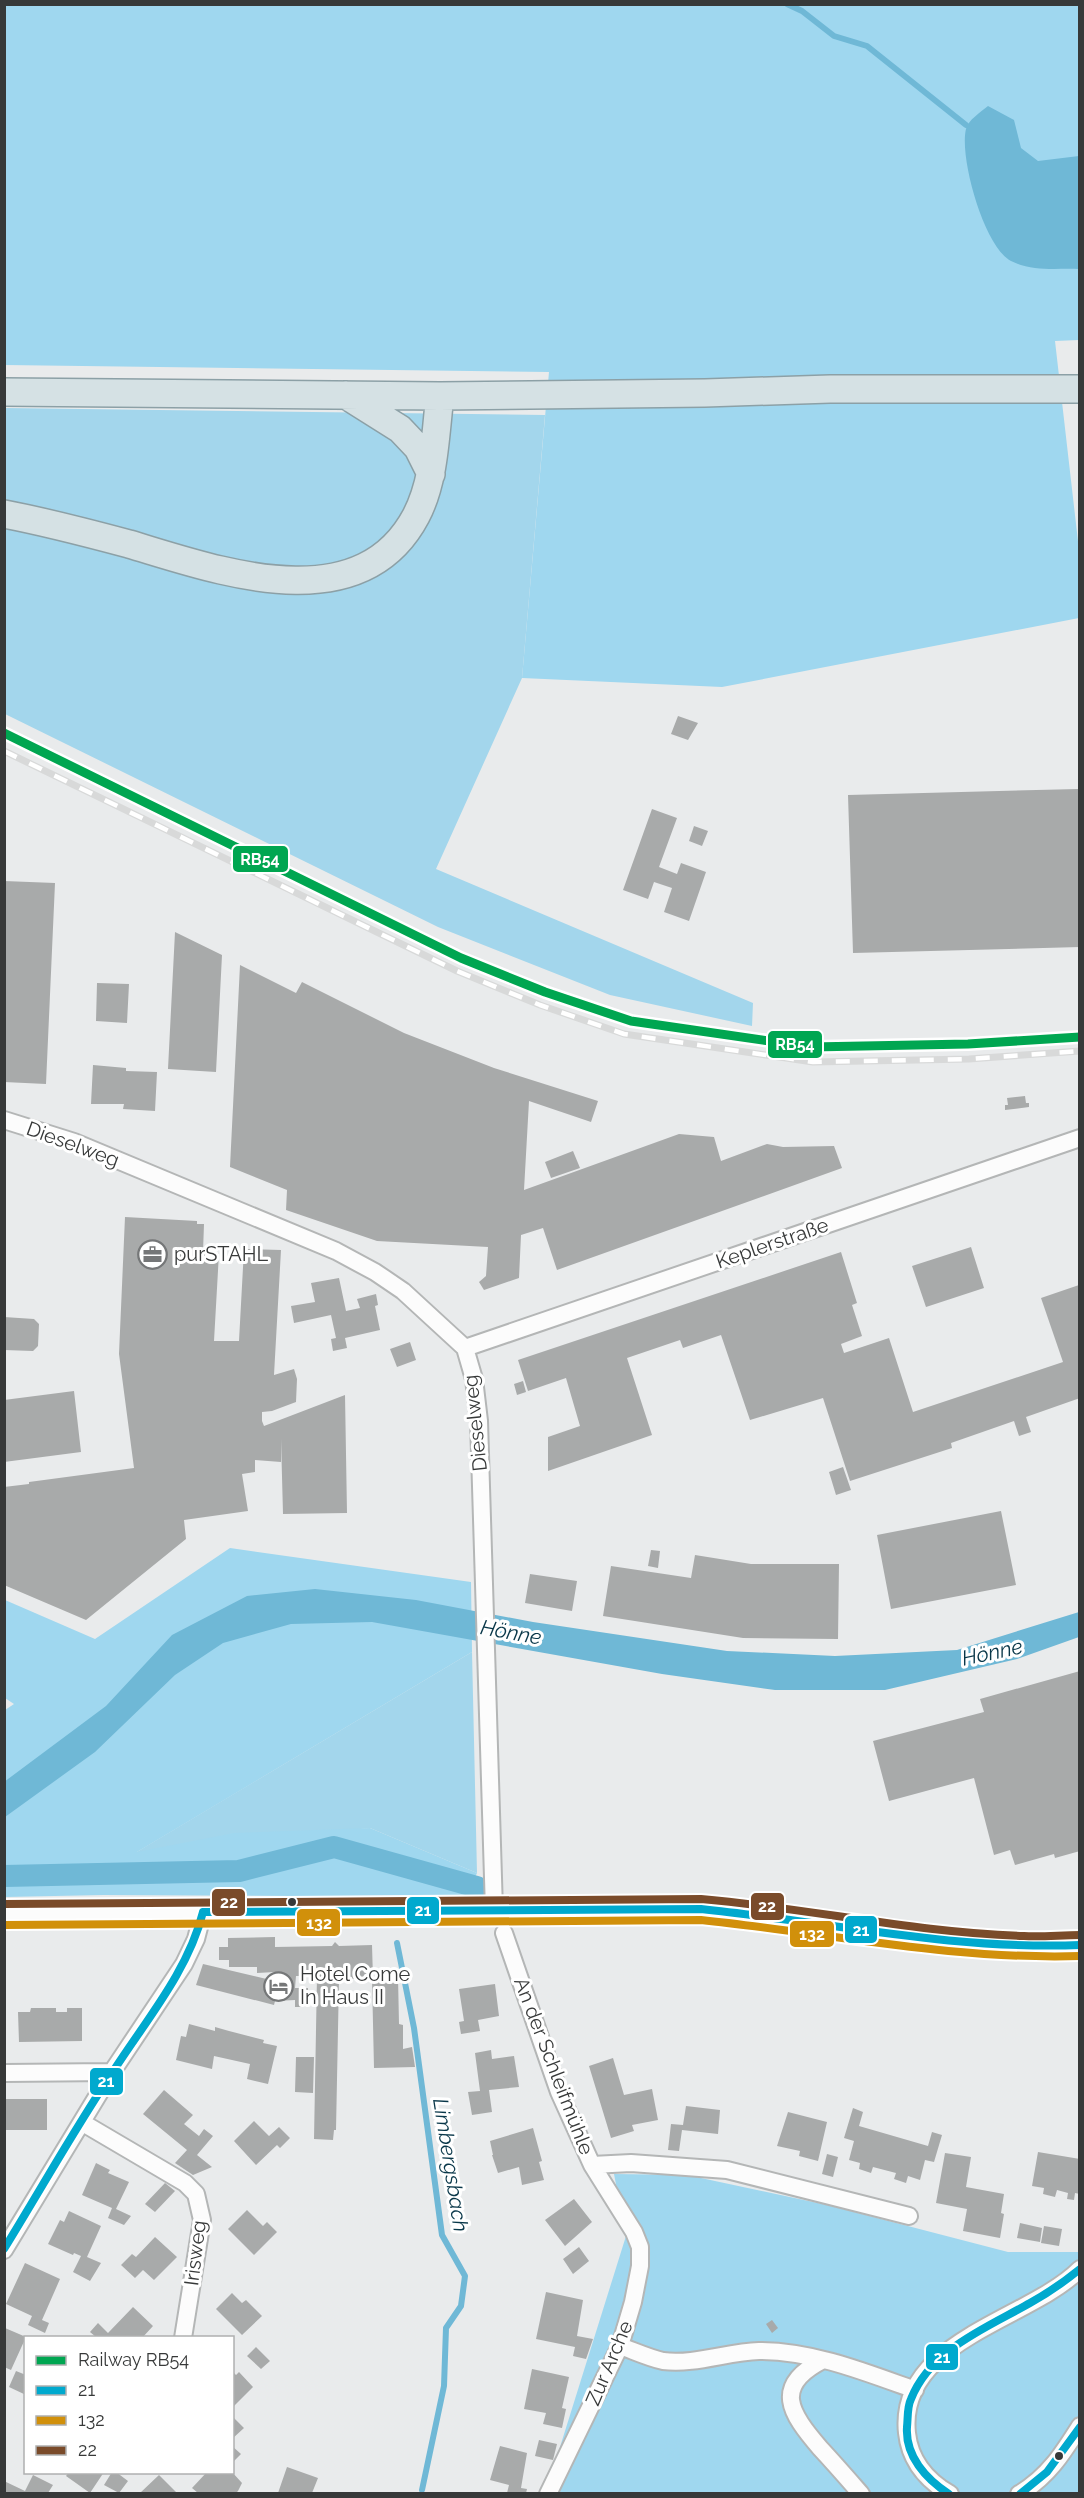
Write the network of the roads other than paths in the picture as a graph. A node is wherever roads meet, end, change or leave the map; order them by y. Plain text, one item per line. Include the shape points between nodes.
1 (1080, 389) edge
2 (4, 392) edge
3 (345, 395) junction
4 (440, 396) junction
5 (430, 474) junction
6 (4, 514) edge
7 (4, 1120) edge
8 (1080, 1138) edge
9 (465, 1348) junction
10 (494, 1910) junction
11 (203, 1912) junction
12 (4, 1915) edge
13 (504, 1933) dead end
14 (1080, 1945) edge
15 (112, 2072) junction
16 (4, 2073) edge
17 (83, 2122) junction
18 (592, 2165) junction
19 (909, 2216) dead end
20 (4, 2250) edge
21 (1080, 2270) edge
22 (183, 2336) edge
23 (620, 2346) junction
24 (824, 2360) junction
25 (915, 2390) junction
26 (1080, 2426) edge
27 (548, 2493) edge
28 (861, 2493) edge
29 (950, 2493) edge
30 (1019, 2493) edge

1 - 4 main road
2 - 3 main road
3 - 4 main road
3 - 5 main road via 400,429 418,448
4 - 5 main road
5 - 6 main road via 416,515 388,551 358,569 315,580 285,581 207,567
7 - 9 street, Dieselweg via 74,1142 336,1251 403,1291
8 - 9 street, Keplerstraße
9 - 10 street, Dieselweg via 474,1378 479,1421
10 - 11 street
10 - 14 street via 701,1909 963,1943
11 - 12 street
11 - 15 street via 184,1964
13 - 18 street, An der Schleifmühle via 559,2092
15 - 16 street
15 - 17 street
17 - 20 street
17 - 22 street, Irisweg via 185,2183 196,2194 202,2220
18 - 19 street, An der Schleifmühle via 631,2163 727,2170
18 - 23 street, Zur Arche via 640,2247 633,2302
21 - 25 street via 947,2351
23 - 24 street via 662,2361 684,2362 759,2351
23 - 27 street, Zur Arche
24 - 25 street
24 - 28 street via 804,2369 796,2380 791,2407 803,2427
25 - 29 street via 906,2425 908,2444 922,2472
26 - 30 street via 1041,2479

